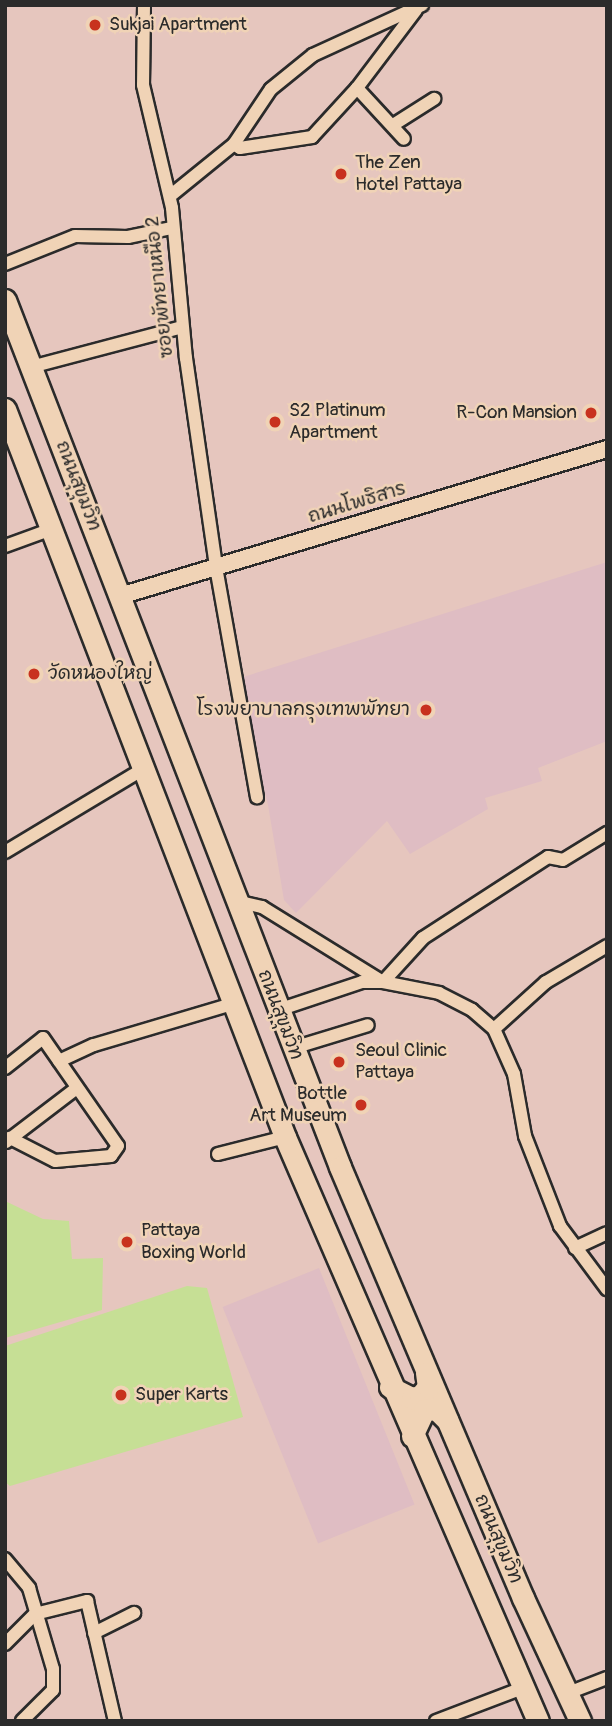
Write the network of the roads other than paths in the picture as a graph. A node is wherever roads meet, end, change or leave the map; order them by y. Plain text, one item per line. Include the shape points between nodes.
1 (145, 5) edge
2 (421, 6) edge
3 (358, 88) junction
4 (434, 99) dead end
5 (393, 125) junction
6 (404, 139) dead end
7 (234, 144) junction
8 (170, 196) junction
9 (172, 228) junction
10 (5, 264) edge
11 (5, 300) edge
12 (182, 327) junction
13 (30, 367) junction
14 (5, 409) edge
15 (607, 449) edge
16 (52, 529) junction
17 (5, 546) edge
18 (216, 567) junction
19 (120, 596) junction
20 (143, 769) junction
21 (257, 797) dead end
22 (607, 833) edge
23 (5, 852) edge
24 (236, 901) junction
25 (607, 946) edge
26 (383, 982) junction
27 (232, 1004) junction
28 (278, 1010) junction
29 (368, 1025) dead end
30 (494, 1029) junction
31 (293, 1048) junction
32 (59, 1061) junction
33 (5, 1068) edge
34 (77, 1088) junction
35 (285, 1137) junction
36 (8, 1140) edge
37 (218, 1154) dead end
38 (607, 1233) edge
39 (575, 1248) junction
40 (607, 1289) edge
41 (426, 1373) junction
42 (390, 1387) junction
43 (447, 1420) junction
44 (412, 1436) junction
45 (5, 1559) edge
46 (134, 1613) dead end
47 (35, 1614) junction
48 (94, 1633) junction
49 (5, 1644) edge
50 (607, 1678) edge
51 (523, 1688) junction
52 (568, 1693) junction
53 (22, 1721) edge
54 (115, 1721) edge
55 (436, 1721) edge
56 (538, 1721) edge
57 (580, 1721) edge

1 - 8 street, ซอยพัทยาเหนือ 2 via 140,57 143,85
2 - 3 street
2 - 7 street via 313,55 271,89
3 - 5 street
3 - 7 street via 312,137 240,148
4 - 5 street
5 - 6 street
7 - 8 street
8 - 9 street, ซอยพัทยาเหนือ 2
9 - 10 street via 128,237 75,236
9 - 12 street, ซอยพัทยาเหนือ 2
11 - 13 highway, ถนนสุขุมวิท
12 - 13 street
12 - 18 street, ซอยพัทยาเหนือ 2
13 - 19 highway, ถนนสุขุมวิท
14 - 16 highway, ถนนสุขุมวิท
15 - 18 street, ถนนโพธิสาร
16 - 17 street
16 - 20 highway, ถนนสุขุมวิท
18 - 19 street, ถนนโพธิสาร
18 - 21 street, ซอยพัทยาเหนือ 2
19 - 24 highway, ถนนสุขุมวิท
20 - 23 street
20 - 27 highway, ถนนสุขุมวิท
22 - 26 street via 563,860 548,857 423,938
24 - 26 street via 262,906
24 - 28 highway, ถนนสุขุมวิท
25 - 30 street via 546,982
26 - 28 street via 362,982
26 - 30 street via 439,993 472,1010
27 - 32 street via 94,1045
27 - 35 highway, ถนนสุขุมวิท
28 - 31 highway, ถนนสุขุมวิท
29 - 31 street
30 - 39 street via 514,1074 525,1136 542,1189
31 - 41 highway, ถนนสุขุมวิท
32 - 33 street via 43,1038
32 - 34 street
34 - 36 street
34 - 36 street via 116,1142 117,1152 55,1161
35 - 37 street
35 - 42 highway, ถนนสุขุมวิท
38 - 39 street
39 - 40 street
41 - 42 highway via 428,1387 420,1396 412,1398
41 - 43 highway, ถนนสุขุมวิท
42 - 44 highway, ถนนสุขุมวิท
43 - 44 highway via 436,1409 424,1410
43 - 52 highway, ถนนสุขุมวิท
44 - 51 highway, ถนนสุขุมวิท
45 - 47 street via 29,1588
46 - 48 street
47 - 48 street via 87,1601
47 - 49 street
47 - 53 street via 53,1669 53,1690
48 - 54 street
50 - 52 street
51 - 55 street
51 - 56 highway, ถนนสุขุมวิท
52 - 57 highway, ถนนสุขุมวิท

